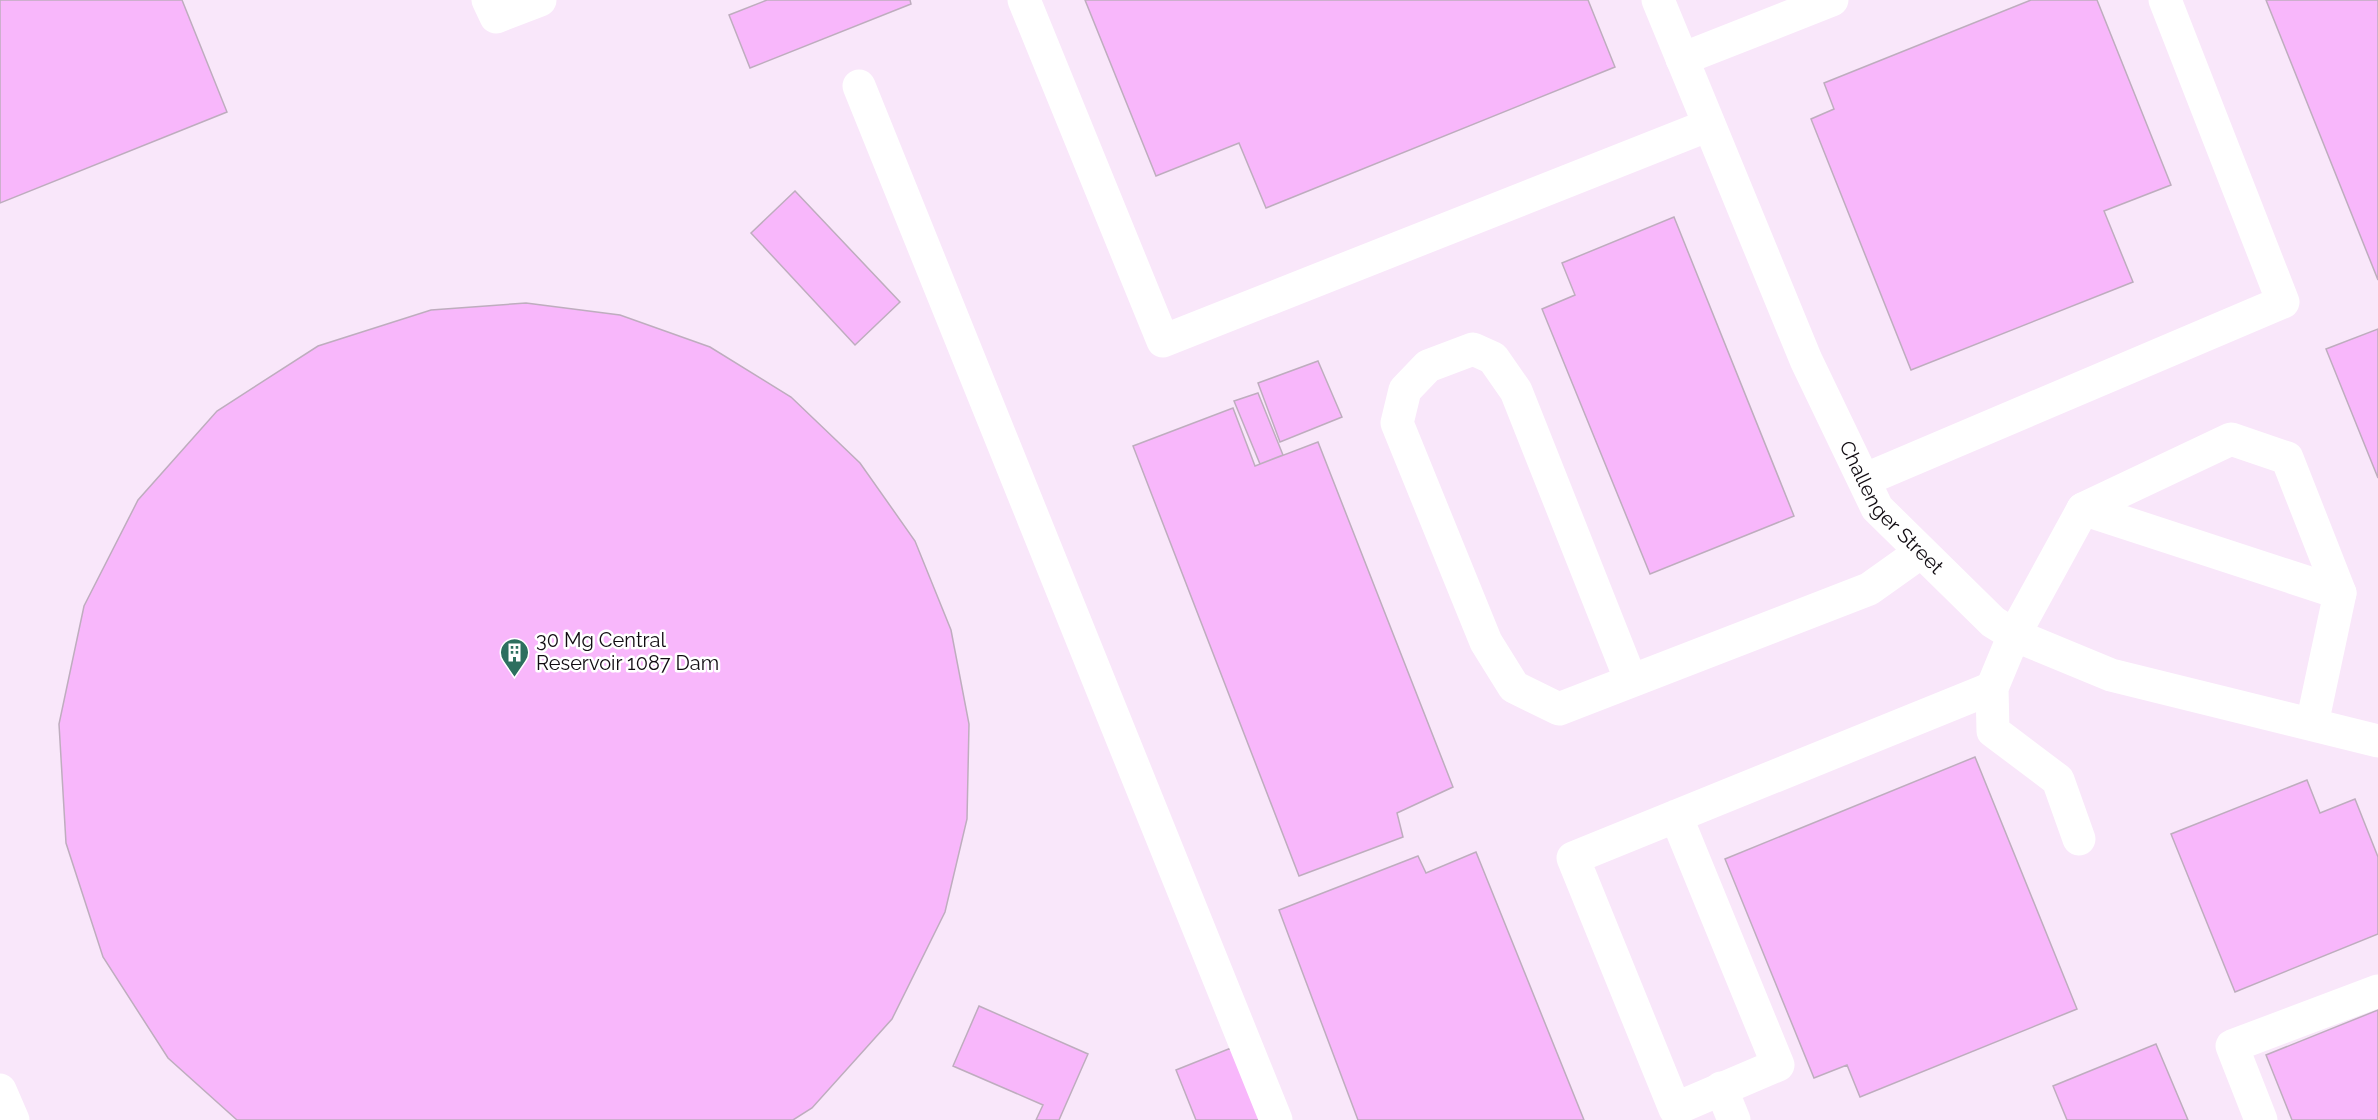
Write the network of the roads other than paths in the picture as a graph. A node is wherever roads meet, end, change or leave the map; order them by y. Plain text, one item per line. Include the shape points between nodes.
1 (488, 0) edge
2 (540, 0) edge
3 (1024, 0) edge
4 (1658, 0) edge
5 (2165, 0) edge
6 (1829, 1) edge
7 (1682, 58) junction
8 (859, 86) dead end
9 (1709, 125) junction
10 (1864, 480) junction
11 (2083, 509) junction
12 (1921, 552) junction
13 (2340, 593) junction
14 (2014, 635) junction
15 (1631, 681) junction
16 (1992, 688) junction
17 (2312, 724) junction
18 (2378, 741) edge
19 (1676, 816) junction
20 (2079, 838) dead end
21 (2378, 991) edge
22 (1721, 1088) junction
23 (0, 1090) edge
24 (13, 1120) edge
25 (1276, 1120) edge
26 (1734, 1120) edge
27 (2261, 1120) edge

1 - 2 street via 496,17
3 - 9 street via 1163,341
4 - 7 street, Challenger Street
5 - 10 street via 2283,302
6 - 7 street
7 - 9 street, Challenger Street
8 - 25 street
9 - 10 street, Challenger Street via 1806,360
10 - 12 street, Challenger Street via 1877,508
11 - 13 street
11 - 13 street via 2231,439 2287,458
11 - 14 street
12 - 14 street, Challenger Street via 1993,622
12 - 15 street via 1869,589
13 - 17 street
14 - 16 street
14 - 17 street, Challenger Street via 2111,675
15 - 15 street via 1559,709 1514,687 1486,642 1397,423 1405,390 1428,366 1473,349 1493,358 1516,391
16 - 19 street
16 - 20 street via 1993,731 2058,780
17 - 18 street, Challenger Street
19 - 22 street via 1778,1065
19 - 22 street via 1573,858 1674,1109
21 - 27 street via 2232,1046
22 - 26 street
23 - 24 street

